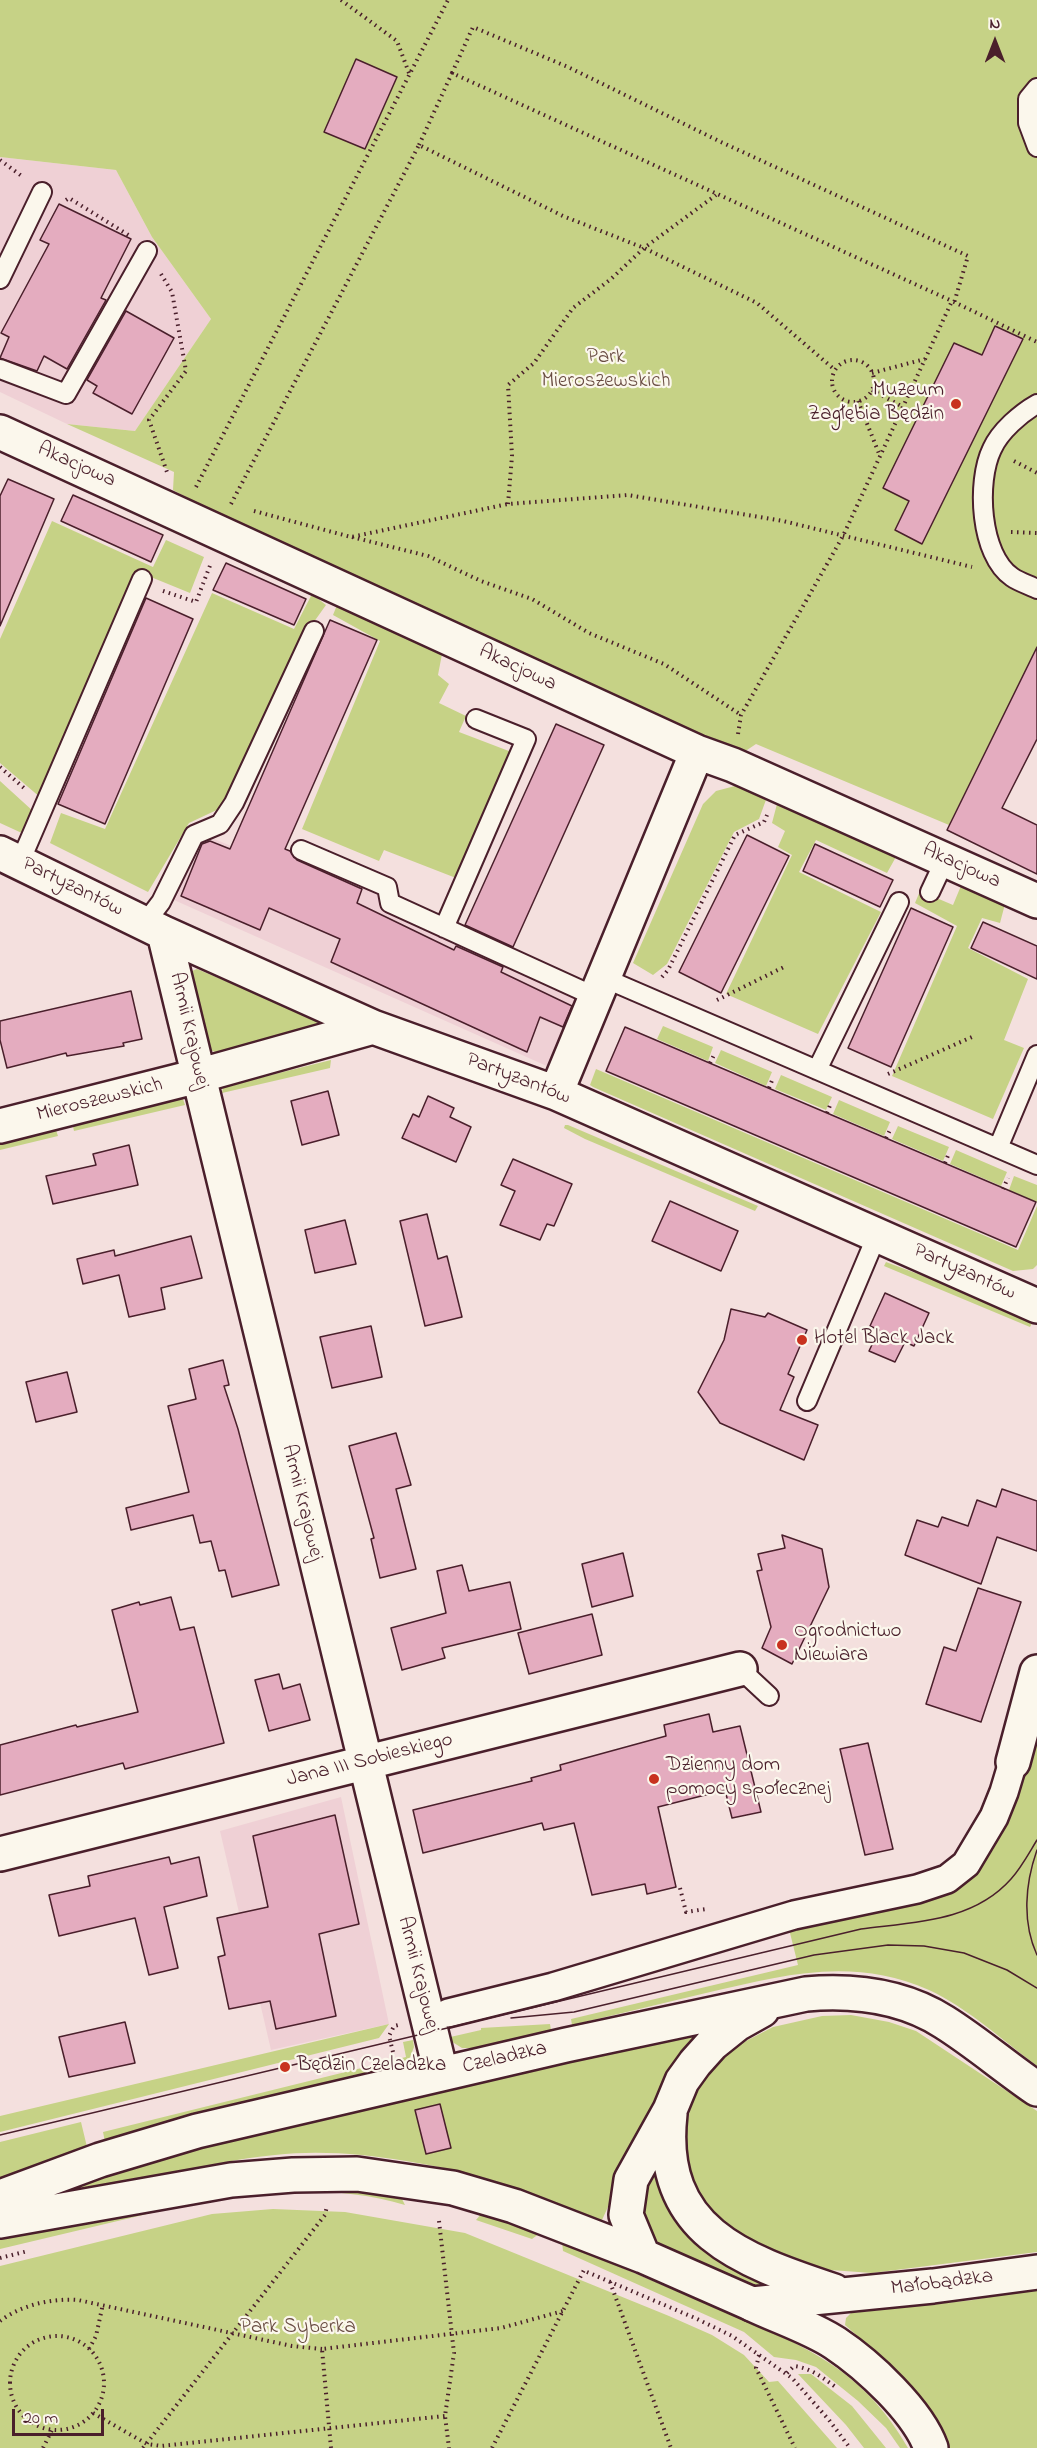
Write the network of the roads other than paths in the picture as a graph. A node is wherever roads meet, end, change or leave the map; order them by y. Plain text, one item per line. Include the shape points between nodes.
1 (1037, 88) edge
2 (1037, 147) edge
3 (42, 192) dead end
4 (147, 251) dead end
5 (0, 279) edge
6 (0, 369) edge
7 (1037, 404) edge
8 (0, 432) edge
9 (142, 579) dead end
10 (1037, 589) edge
11 (314, 631) dead end
12 (476, 719) dead end
13 (697, 752) junction
14 (301, 850) dead end
15 (10, 858) edge
16 (945, 860) junction
17 (930, 892) dead end
18 (1037, 900) edge
19 (899, 902) dead end
20 (155, 928) junction
21 (444, 928) junction
22 (600, 987) junction
23 (373, 1027) junction
24 (1037, 1055) edge
25 (818, 1070) junction
26 (198, 1076) junction
27 (556, 1093) junction
28 (0, 1126) edge
29 (998, 1148) junction
30 (1037, 1165) edge
31 (877, 1235) junction
32 (1037, 1306) edge
33 (807, 1401) dead end
34 (740, 1669) joint
35 (1037, 1672) edge
36 (769, 1696) dead end
37 (1012, 1762) joint
38 (364, 1763) junction
39 (0, 1854) edge
40 (785, 1997) junction
41 (438, 2016) junction
42 (441, 2073) junction
43 (1037, 2090) edge
44 (670, 2110) junction
45 (0, 2197) edge
46 (0, 2221) edge
47 (644, 2256) junction
48 (1037, 2272) edge
49 (847, 2295) junction
50 (752, 2304) junction
51 (931, 2448) edge

1 - 2 lane via 1028,99 1028,123
3 - 5 lane
4 - 6 lane via 66,394
7 - 10 lane via 1019,414 992,448 983,484 983,517 990,549 1011,577
8 - 13 street, Akacjowa
9 - 15 lane via 44,806
11 - 20 lane via 234,803 220,824 194,835 160,902
12 - 21 lane via 526,739
13 - 16 street, Akacjowa
13 - 22 street
14 - 21 lane via 387,887 390,903
15 - 20 street, Partyzantów
16 - 17 lane
16 - 18 street, Akacjowa
19 - 25 lane
20 - 23 street, Partyzantów
20 - 26 street, Armii Krajowej
21 - 22 lane
22 - 25 lane
22 - 27 street
23 - 26 street, Mieroszewskich
23 - 27 street, Partyzantów
24 - 29 lane
25 - 29 lane
26 - 28 street, Mieroszewskich
26 - 38 street, Armii Krajowej
27 - 31 street, Partyzantów
29 - 30 lane
31 - 32 street, Partyzantów
31 - 33 lane
34 - 36 lane
34 - 38 street, Jana III Sobieskiego
35 - 37 street
37 - 41 street via 994,1817 966,1864 946,1879 917,1889 794,1915 553,1987
38 - 39 street, Jana III Sobieskiego
38 - 41 street, Armii Krajowej
40 - 42 street, Czeladzka
40 - 43 street, Czeladzka via 832,1992 861,1994 909,2006 943,2021
40 - 44 street via 737,2024 712,2044 682,2081
41 - 42 street, Armii Krajowej
42 - 45 street, Czeladzka via 197,2131 100,2160
44 - 47 street via 631,2180 626,2216
44 - 49 street via 667,2141 674,2175 682,2199 711,2236 746,2259
46 - 47 street via 231,2180 357,2174 453,2188 514,2206
47 - 50 street
48 - 49 street, Małobądzka
49 - 50 street, Małobądzka
50 - 51 street via 835,2343 895,2392 926,2433

